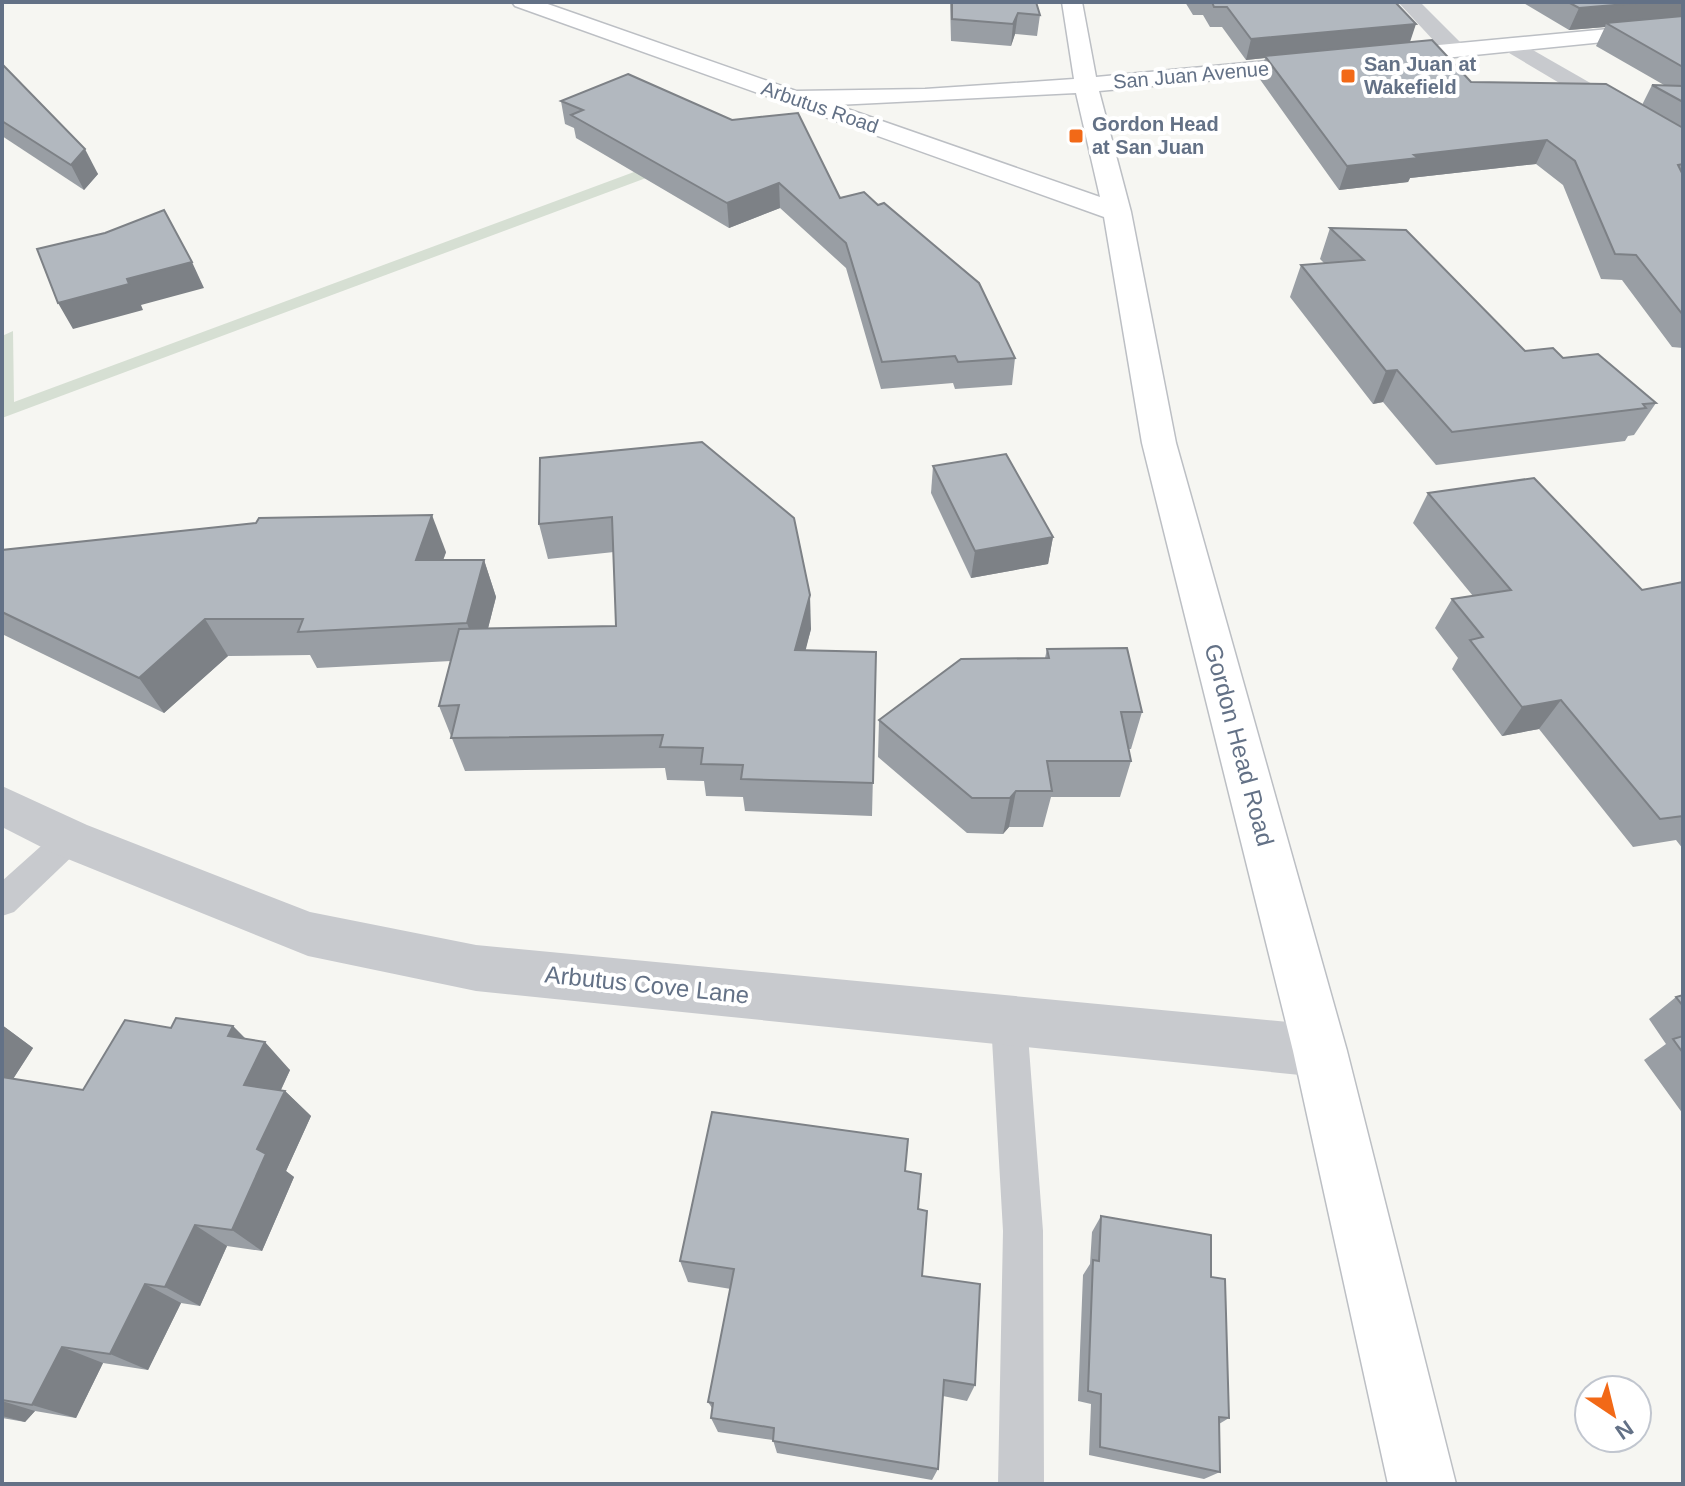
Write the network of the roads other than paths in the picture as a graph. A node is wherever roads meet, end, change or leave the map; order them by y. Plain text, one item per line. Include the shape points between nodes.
1 (522, 2) edge
2 (1072, 2) edge
3 (1408, 2) edge
4 (1683, 28) edge
5 (1512, 45) junction
6 (1455, 50) junction
7 (1086, 84) junction
8 (793, 98) junction
9 (1683, 146) edge
10 (1117, 212) junction
11 (2, 805) edge
12 (70, 839) junction
13 (2, 902) edge
14 (1009, 1022) junction
15 (1320, 1051) junction
16 (1021, 1484) edge
17 (1422, 1484) edge

1 - 8 main road, Arbutus Road
2 - 7 main road, Gordon Head Road
3 - 6 street
4 - 5 main road, San Juan Avenue
5 - 6 main road, San Juan Avenue
5 - 9 street
6 - 7 main road, San Juan Avenue
7 - 8 main road, San Juan Avenue via 984,95
7 - 10 main road, Gordon Head Road
8 - 10 main road, Arbutus Road
10 - 15 main road, Gordon Head Road via 1159,443
11 - 12 street, Arbutus Cove Lane
12 - 13 lane
12 - 14 street, Arbutus Cove Lane via 308,934 476,968
14 - 15 street, Arbutus Cove Lane
14 - 16 lane via 1023,1231
15 - 17 main road, Gordon Head Road

